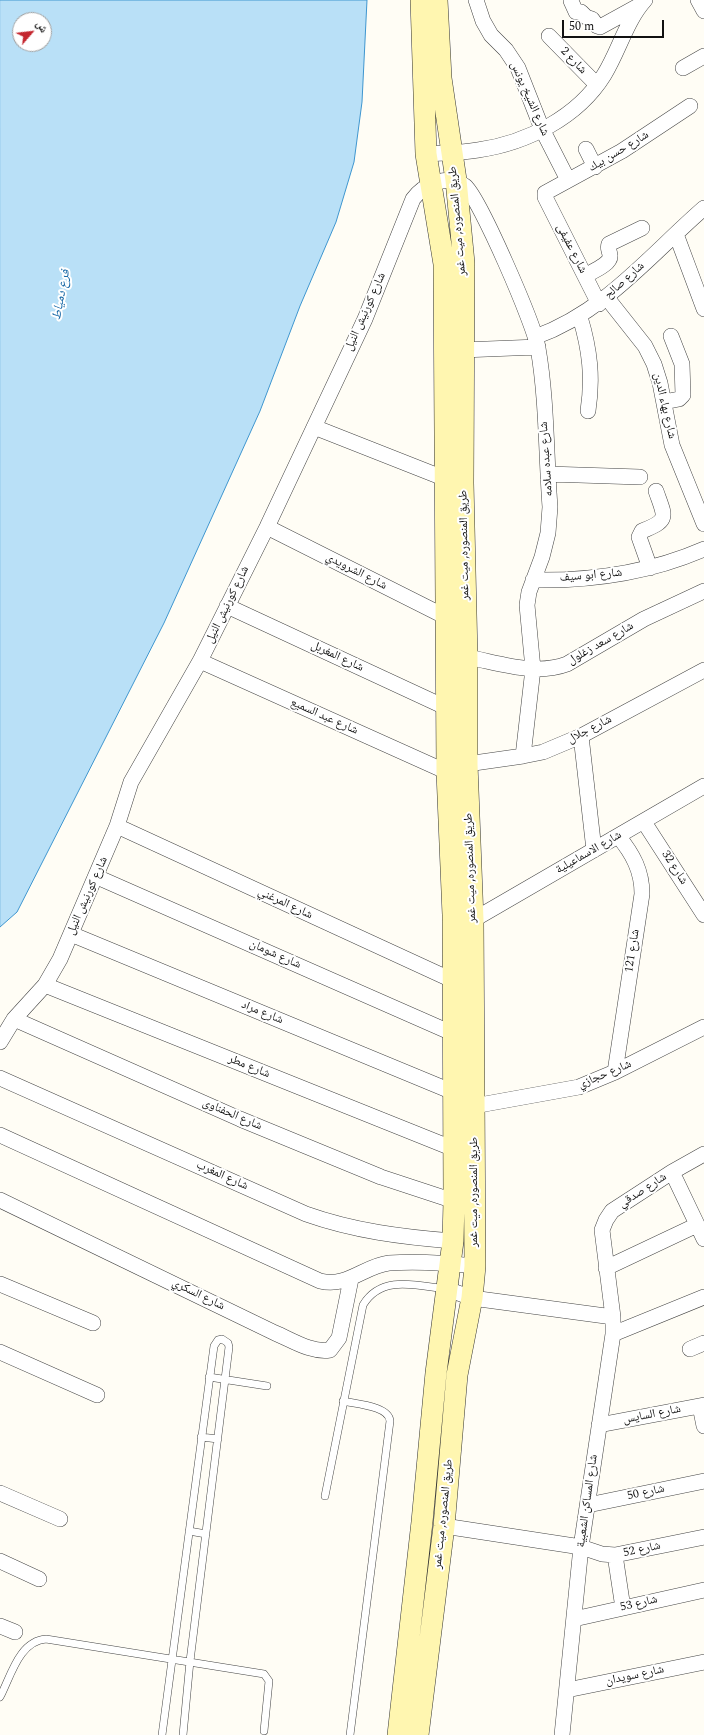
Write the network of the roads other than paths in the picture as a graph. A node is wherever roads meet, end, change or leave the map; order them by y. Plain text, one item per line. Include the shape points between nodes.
1 (476, 0) edge
2 (698, 0) edge
3 (436, 1) edge
4 (571, 1) dead end
5 (643, 2) edge
6 (704, 11) edge
7 (549, 36) dead end
8 (704, 56) edge
9 (682, 68) dead end
10 (596, 85) junction
11 (690, 106) dead end
12 (542, 129) junction
13 (586, 149) dead end
14 (450, 152) junction
15 (426, 154) junction
16 (595, 166) junction
17 (456, 180) junction
18 (568, 180) junction
19 (430, 184) junction
20 (546, 193) joint
21 (704, 208) edge
22 (642, 228) dead end
23 (676, 234) junction
24 (585, 276) junction
25 (603, 301) junction
26 (704, 309) edge
27 (580, 317) junction
28 (671, 336) dead end
29 (537, 342) junction
30 (462, 350) junction
31 (664, 402) junction
32 (588, 412) dead end
33 (314, 427) junction
34 (548, 474) junction
35 (640, 477) dead end
36 (446, 479) junction
37 (656, 491) dead end
38 (704, 524) edge
39 (267, 527) junction
40 (704, 549) edge
41 (650, 568) junction
42 (533, 580) junction
43 (704, 591) edge
44 (227, 606) junction
45 (446, 617) junction
46 (467, 657) junction
47 (200, 661) junction
48 (533, 669) junction
49 (704, 670) edge
50 (447, 708) junction
51 (581, 736) junction
52 (523, 756) junction
53 (467, 764) junction
54 (447, 772) junction
55 (704, 786) edge
56 (644, 822) junction
57 (117, 826) junction
58 (618, 836) junction
59 (594, 850) junction
60 (97, 877) junction
61 (703, 910) edge
62 (473, 920) junction
63 (71, 934) junction
64 (454, 981) junction
65 (45, 985) junction
66 (14, 1019) junction
67 (704, 1026) edge
68 (454, 1034) junction
69 (0, 1042) edge
70 (615, 1072) junction
71 (0, 1078) edge
72 (453, 1092) junction
73 (474, 1106) junction
74 (0, 1134) edge
75 (454, 1149) junction
76 (704, 1154) edge
77 (672, 1172) junction
78 (0, 1200) edge
79 (454, 1201) junction
80 (697, 1225) junction
81 (704, 1238) edge
82 (453, 1241) junction
83 (450, 1264) junction
84 (475, 1266) junction
85 (606, 1268) junction
86 (351, 1279) junction
87 (0, 1284) edge
88 (447, 1289) junction
89 (704, 1297) edge
90 (472, 1298) junction
91 (612, 1317) junction
92 (93, 1323) dead end
93 (613, 1334) junction
94 (704, 1343) edge
95 (690, 1349) dead end
96 (0, 1352) edge
97 (209, 1377) junction
98 (225, 1380) junction
99 (268, 1386) dead end
100 (97, 1395) dead end
101 (343, 1401) junction
102 (702, 1405) edge
103 (599, 1426) junction
104 (704, 1426) edge
105 (201, 1436) junction
106 (218, 1439) junction
107 (704, 1481) edge
108 (0, 1493) edge
109 (325, 1496) dead end
110 (588, 1505) junction
111 (60, 1519) dead end
112 (444, 1526) junction
113 (189, 1531) junction
114 (206, 1534) junction
115 (704, 1537) edge
116 (581, 1547) junction
117 (615, 1555) junction
118 (0, 1561) edge
119 (39, 1579) dead end
120 (704, 1590) edge
121 (623, 1608) junction
122 (574, 1619) junction
123 (0, 1626) edge
124 (15, 1632) dead end
125 (173, 1659) junction
126 (190, 1661) junction
127 (704, 1662) edge
128 (567, 1690) junction
129 (0, 1697) edge
130 (264, 1731) dead end
131 (162, 1735) edge
132 (183, 1735) edge
133 (350, 1735) edge
134 (398, 1735) edge
135 (418, 1735) edge
136 (562, 1735) edge

1 - 12 street, شارع الشيخ يونس via 491,35 506,50 518,68
2 - 6 street
3 - 14 main road, طريق المنصوره, ميت غمر via 441,78
3 - 15 main road, طريق المنصوره, ميت غمر
4 - 5 street via 576,12 581,12 600,27
5 - 10 street via 605,74
7 - 10 street, شارع 2
8 - 9 street
10 - 12 street via 587,98 559,120
11 - 16 street, شارع حسن بيك via 657,130
12 - 14 street via 498,146
12 - 18 street, شارع الشيخ يونس
13 - 16 street
14 - 15 street
14 - 17 main road, طريق المنصوره, ميت غمر
15 - 19 main road, طريق المنصوره, ميت غمر
16 - 18 street, شارع حسن بيك
17 - 19 street
17 - 29 street, شارع عبده سلامه via 465,185 477,201
17 - 30 main road, طريق المنصوره, ميت غمر via 464,262
18 - 20 street, شارع حسن بيك
19 - 33 street, شارع كورنيش النيل via 422,188 413,200 365,318
19 - 36 main road, طريق المنصوره, ميت غمر via 444,264
20 - 24 street, شارع عفيفى via 545,197
21 - 23 street, شارع صالح
22 - 24 street via 610,244 609,261
23 - 25 street, شارع صالح
23 - 26 street
24 - 25 street, شارع عفيفى
25 - 27 street, شارع صالح
25 - 31 street, شارع بهاء الدين via 644,346 654,364
27 - 29 street, شارع صالح
27 - 32 street via 591,364
28 - 31 street via 682,364 683,395 679,399
29 - 30 street, شارع صالح
29 - 34 street, شارع عبده سلامه
30 - 46 main road, طريق المنصوره, ميت غمر
31 - 38 street, شارع بهاء الدين via 672,444
33 - 36 street
33 - 39 street, شارع كورنيش النيل
34 - 35 street
34 - 42 street, شارع عبده سلامه via 548,533
36 - 45 main road, طريق المنصوره, ميت غمر
37 - 41 street via 663,512 662,520 642,531 639,537
39 - 44 street, شارع كورنيش النيل
39 - 45 street, شارع الشرويدي
40 - 41 street, شارع ابو سيف
41 - 42 street, شارع ابو سيف via 592,578
42 - 48 street, شارع عبده سلامه via 528,605
43 - 48 street, شارع سعد زغلول via 644,619 567,664 556,668
44 - 47 street, شارع كورنيش النيل
44 - 50 street, شارع المغربل
45 - 50 main road, طريق المنصوره, ميت غمر
46 - 48 street, شارع سعد زغلول
46 - 53 main road, طريق المنصوره, ميت غمر
47 - 54 street, شارع عبد السميع
47 - 57 street, شارع كورنيش النيل via 131,782
48 - 52 street, شارع عبده سلامه
49 - 51 street, شارع جلال
50 - 54 main road, طريق المنصوره, ميت غمر
51 - 52 street, شارع جلال via 543,752
51 - 59 street
52 - 53 street, شارع جلال
53 - 62 main road, طريق المنصوره, ميت غمر
54 - 64 main road, طريق المنصوره, ميت غمر
55 - 56 street, شارع الاسماعيلية
56 - 58 street, شارع الاسماعيلية
56 - 61 street, شارع 32
57 - 60 street, شارع كورنيش النيل
57 - 64 street, شارع المرغني
58 - 59 street, شارع الاسماعيلية
58 - 70 street, شارع 121 via 631,852 639,869 642,894
59 - 62 street, شارع الاسماعيلية
60 - 63 street, شارع كورنيش النيل
60 - 68 street, شارع شومان
62 - 73 main road, طريق المنصوره, ميت غمر
63 - 65 street, شارع كورنيش النيل
63 - 72 street, شارع مراد
64 - 68 main road, طريق المنصوره, ميت غمر
65 - 66 street, شارع كورنيش النيل
65 - 75 street, شارع مطر
66 - 69 street, شارع كورنيش النيل
66 - 79 street, شارع الحفناوى via 329,1156 381,1177
67 - 70 street, شارع حجازي
68 - 72 main road, طريق المنصوره, ميت غمر
70 - 73 street, شارع حجازي via 561,1092
71 - 82 street, شارع المغرب via 319,1218 372,1232
72 - 75 main road, طريق المنصوره, ميت غمر
73 - 84 main road, طريق المنصوره, ميت غمر
74 - 86 street via 320,1281 330,1284
75 - 79 main road, طريق المنصوره, ميت غمر
76 - 77 street, شارع صدقي
77 - 80 street
77 - 85 street, شارع صدقي via 612,1211 602,1230
78 - 86 street, شارع السكري via 308,1348 330,1350 339,1338
79 - 82 main road, طريق المنصوره, ميت غمر
80 - 81 street
80 - 85 street
82 - 83 main road, طريق المنصوره, ميت غمر
83 - 84 street
83 - 86 street via 389,1263 376,1266
83 - 88 main road, طريق المنصوره, ميت غمر
84 - 90 main road, طريق المنصوره, ميت غمر
85 - 91 street, شارع المساكن الشعبية
87 - 92 street
88 - 90 street
88 - 101 lane via 389,1284 367,1298 360,1314
88 - 134 main road, طريق المنصوره, ميت غمر
89 - 93 street
90 - 91 street
90 - 112 main road, طريق المنصوره, ميت غمر via 457,1375
91 - 93 street, شارع المساكن الشعبية
93 - 103 street, شارع المساكن الشعبية
94 - 95 street
96 - 100 street
97 - 98 lane
97 - 98 lane via 214,1346 222,1339 229,1346
97 - 105 lane
98 - 99 lane
98 - 106 lane
101 - 109 lane
101 - 133 lane via 383,1410 388,1414 390,1421
102 - 103 street, شارع السايس
102 - 104 street
103 - 110 street, شارع المساكن الشعبية
105 - 106 lane
105 - 113 lane
106 - 114 lane
107 - 110 street, شارع 50
108 - 111 street
110 - 116 street, شارع المساكن الشعبية
112 - 116 street, شارع 52
112 - 135 main road, طريق المنصوره, ميت غمر
113 - 114 lane
113 - 125 lane
114 - 126 lane
115 - 117 street, شارع 52
116 - 117 street, شارع 52 via 602,1554
116 - 122 street, شارع المساكن الشعبية
117 - 121 street
118 - 119 street
120 - 121 street, شارع 53
121 - 122 street, شارع 53
122 - 128 street, شارع المساكن الشعبية
123 - 124 street
125 - 126 lane
125 - 129 lane via 46,1638 37,1640 22,1652
125 - 131 lane
126 - 130 lane via 264,1674 270,1681
126 - 132 lane
127 - 128 street, شارع سويدان
128 - 136 street, شارع المساكن الشعبية

